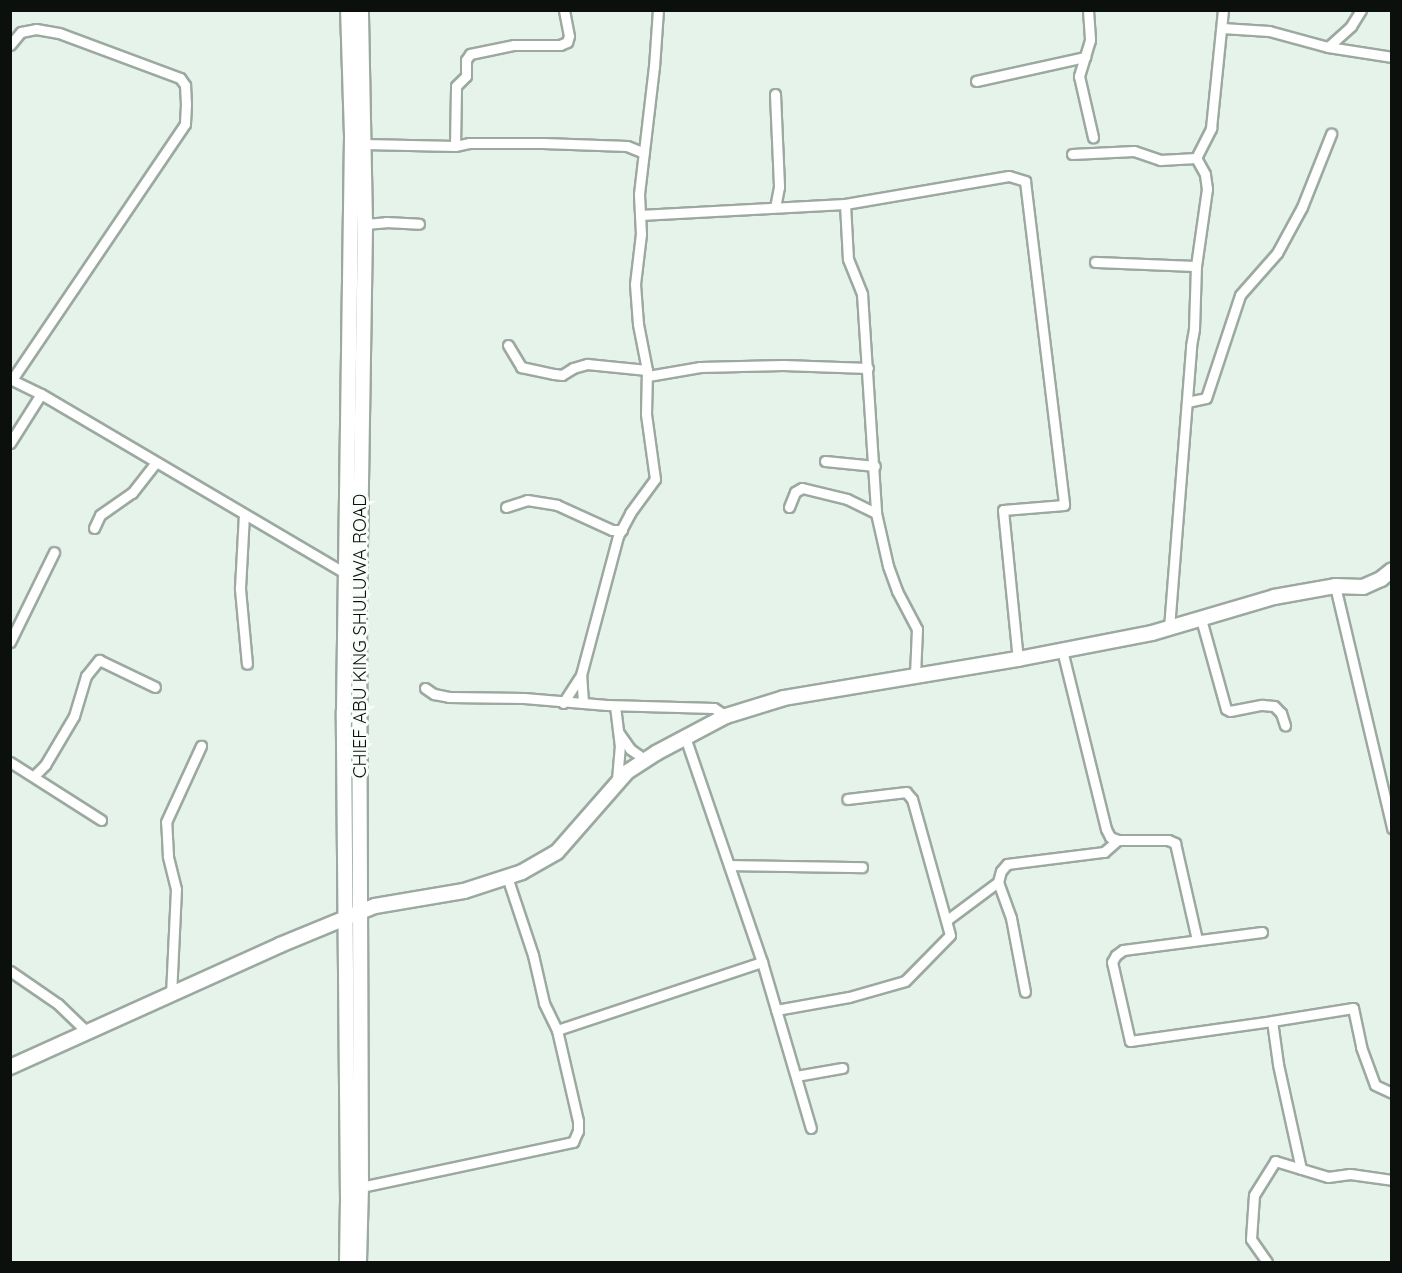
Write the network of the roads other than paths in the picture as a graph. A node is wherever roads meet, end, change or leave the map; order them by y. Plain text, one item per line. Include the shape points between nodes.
1 (348, 10) edge
2 (361, 10) edge
3 (564, 10) edge
4 (658, 10) edge
5 (1088, 10) edge
6 (1222, 10) edge
7 (1361, 10) edge
8 (1222, 28) junction
9 (10, 45) edge
10 (1328, 47) junction
11 (1085, 57) junction
12 (1392, 57) edge
13 (976, 81) dead end
14 (775, 94) dead end
15 (1331, 134) dead end
16 (1094, 137) dead end
17 (364, 144) junction
18 (455, 146) junction
19 (644, 153) junction
20 (1072, 154) dead end
21 (1196, 158) junction
22 (845, 204) junction
23 (775, 207) junction
24 (640, 215) junction
25 (365, 224) junction
26 (418, 224) dead end
27 (1095, 262) dead end
28 (1196, 266) junction
29 (508, 345) dead end
30 (868, 368) junction
31 (647, 373) junction
32 (11, 380) edge
33 (356, 390) junction
34 (41, 394) junction
35 (1187, 402) junction
36 (10, 443) edge
37 (156, 462) junction
38 (825, 462) dead end
39 (875, 466) junction
40 (506, 507) dead end
41 (789, 507) dead end
42 (876, 513) junction
43 (244, 514) junction
44 (94, 528) dead end
45 (617, 530) junction
46 (54, 552) dead end
47 (1392, 570) edge
48 (346, 573) junction
49 (1335, 586) junction
50 (1202, 619) junction
51 (1168, 628) junction
52 (10, 642) edge
53 (1062, 650) junction
54 (1018, 659) junction
55 (247, 664) dead end
56 (582, 675) junction
57 (915, 675) junction
58 (155, 687) dead end
59 (425, 688) dead end
60 (583, 702) junction
61 (563, 703) junction
62 (615, 706) junction
63 (726, 716) junction
64 (1285, 725) dead end
65 (619, 733) junction
66 (685, 737) junction
67 (201, 746) dead end
68 (646, 760) junction
69 (10, 762) edge
70 (34, 777) junction
71 (617, 781) junction
72 (847, 799) dead end
73 (101, 820) dead end
74 (1392, 828) edge
75 (1118, 840) junction
76 (729, 865) junction
77 (862, 867) dead end
78 (507, 877) junction
79 (998, 882) junction
80 (360, 912) junction
81 (346, 919) junction
82 (947, 920) junction
83 (1262, 932) dead end
84 (1197, 940) junction
85 (762, 962) junction
86 (10, 971) edge
87 (1025, 992) dead end
88 (171, 995) junction
89 (776, 1010) junction
90 (1272, 1021) junction
91 (557, 1030) junction
92 (87, 1032) junction
93 (10, 1067) edge
94 (842, 1068) dead end
95 (796, 1076) junction
96 (1392, 1093) edge
97 (811, 1128) dead end
98 (1301, 1169) junction
99 (1392, 1180) edge
100 (361, 1187) junction
101 (346, 1263) edge
102 (359, 1263) edge
103 (1267, 1263) edge

1 - 33 street
2 - 17 street, CHIEF ABU KING SHULUWA ROAD
3 - 18 street via 567,42 514,45 470,54 466,76 456,86
4 - 19 street
5 - 11 street via 1090,40
6 - 8 street
7 - 10 street via 1352,26
8 - 10 street via 1269,31
8 - 21 street via 1211,128
9 - 32 street via 21,32 36,29 59,33 180,78 185,85 186,104 185,124
10 - 12 street
11 - 13 street
11 - 16 street via 1079,76
14 - 23 street via 779,187
15 - 35 street via 1302,207 1277,253 1240,295 1206,398
17 - 18 street
17 - 25 street, CHIEF ABU KING SHULUWA ROAD
18 - 19 street via 469,142 543,142 627,146
19 - 24 street
20 - 21 street via 1134,151 1160,160
21 - 28 street via 1208,189
22 - 23 street
22 - 30 street via 848,260 862,294
22 - 54 street via 1009,176 1024,181 1064,505 1003,510
23 - 24 street
24 - 31 street via 635,284
25 - 26 street
25 - 33 street, CHIEF ABU KING SHULUWA ROAD
27 - 28 street
28 - 35 street
29 - 31 street via 521,367 555,374 562,375 587,364
30 - 31 street via 783,364
30 - 39 street
31 - 45 street via 646,414 655,479
32 - 34 street
33 - 48 street
33 - 80 street, CHIEF ABU KING SHULUWA ROAD
34 - 36 street
34 - 37 street
35 - 51 street
37 - 43 street
37 - 44 street via 132,493 100,515
38 - 39 street
39 - 42 street
40 - 45 street via 527,500 557,505
41 - 42 street via 795,492 802,488 847,499
42 - 57 street via 888,566 917,629
43 - 48 street
43 - 55 street via 240,589
45 - 56 street
46 - 52 street
47 - 49 street via 1370,585
48 - 81 street
49 - 50 street via 1274,597
49 - 74 street
50 - 51 street
50 - 64 street via 1226,709 1274,706
51 - 53 street
53 - 54 street
53 - 75 street via 1106,829 1110,837
54 - 57 street
56 - 60 street
56 - 61 street
57 - 63 street via 784,698
58 - 70 street via 99,660 86,676 74,716
59 - 61 street via 449,697
60 - 61 street
60 - 62 street
62 - 63 street via 714,708
62 - 65 street
63 - 66 street
65 - 68 street via 630,749
65 - 71 street
66 - 68 street
66 - 76 street
67 - 88 street via 166,822 166,847 177,889
68 - 71 street
69 - 70 street
70 - 73 street
71 - 78 street via 557,852
72 - 82 street via 906,792 912,799
75 - 79 street via 1104,852 1007,864 1000,871
75 - 84 street via 1175,843
76 - 77 street
76 - 85 street
78 - 80 street via 464,891
78 - 91 street via 544,1003
79 - 82 street
79 - 87 street via 1011,918
80 - 81 street
80 - 100 street, CHIEF ABU KING SHULUWA ROAD
81 - 88 street
81 - 101 street
82 - 89 street via 950,935 905,981 849,997
83 - 84 street
84 - 90 street via 1123,950 1116,955 1112,962 1130,1041
85 - 89 street
85 - 91 street
86 - 92 street via 58,1004
88 - 92 street
89 - 95 street
90 - 96 street via 1353,1008 1361,1047 1375,1085
90 - 98 street
91 - 100 street via 578,1121 573,1142
92 - 93 street
94 - 95 street
95 - 97 street
98 - 99 street via 1328,1178 1350,1174
98 - 103 street via 1275,1161 1255,1191 1251,1239
100 - 102 street, CHIEF ABU KING SHULUWA ROAD

